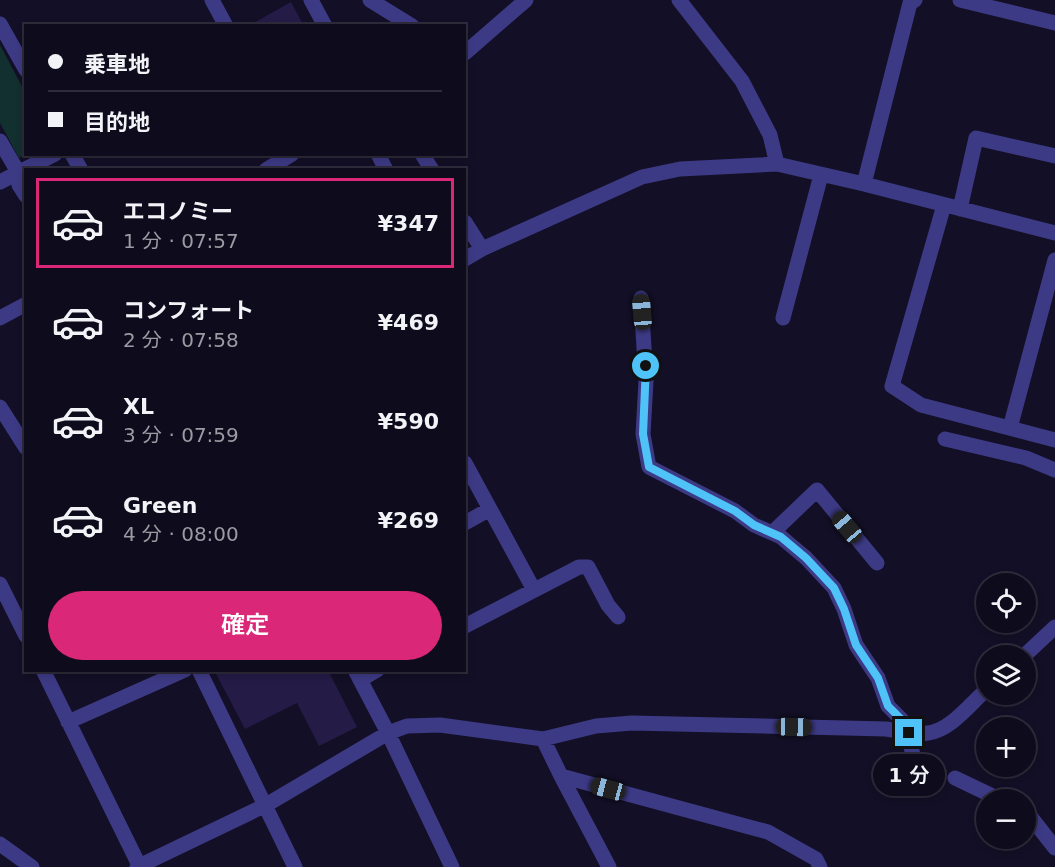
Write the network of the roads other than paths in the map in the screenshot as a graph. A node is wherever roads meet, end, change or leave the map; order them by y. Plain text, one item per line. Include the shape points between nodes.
1 (212, 0) edge
2 (311, 0) edge
3 (370, 0) edge
4 (526, 0) edge
5 (679, 0) edge
6 (915, 0) edge
7 (960, 0) edge
8 (1055, 23) edge
9 (0, 24) edge
10 (225, 24) edge
11 (324, 24) edge
12 (409, 24) edge
13 (466, 52) edge
14 (24, 66) edge
15 (0, 141) edge
16 (51, 156) edge
17 (289, 156) edge
18 (1055, 156) edge
19 (777, 164) junction
20 (26, 168) edge
21 (269, 168) edge
22 (24, 169) edge
23 (18, 172) junction
24 (821, 175) junction
25 (0, 182) edge
26 (864, 184) junction
27 (24, 193) edge
28 (944, 205) junction
29 (960, 209) junction
30 (466, 224) edge
31 (1055, 233) edge
32 (482, 249) junction
33 (466, 257) edge
34 (1055, 260) edge
35 (640, 298) dead end
36 (24, 305) edge
37 (0, 318) edge
38 (783, 318) dead end
39 (0, 407) edge
40 (1010, 428) junction
41 (945, 439) dead end
42 (1055, 440) edge
43 (24, 445) edge
44 (466, 465) edge
45 (1055, 470) edge
46 (490, 509) junction
47 (466, 522) edge
48 (772, 533) junction
49 (877, 563) dead end
50 (0, 585) edge
51 (534, 590) junction
52 (618, 617) dead end
53 (466, 625) edge
54 (1055, 627) edge
55 (24, 632) edge
56 (1036, 645) edge
57 (44, 672) edge
58 (180, 672) edge
59 (200, 672) edge
60 (357, 675) edge
61 (976, 699) edge
62 (68, 722) junction
63 (388, 733) junction
64 (909, 733) junction
65 (543, 739) junction
66 (913, 755) dead end
67 (561, 776) junction
68 (955, 778) dead end
69 (978, 789) edge
70 (266, 806) junction
71 (1036, 824) edge
72 (0, 844) edge
73 (1055, 848) edge
74 (32, 867) edge
75 (139, 867) edge
76 (295, 867) edge
77 (452, 867) edge
78 (609, 867) edge
79 (820, 867) edge

1 - 10 street
2 - 11 street
3 - 12 street
4 - 13 street
5 - 19 street via 742,81 770,135
6 - 26 street via 910,3
7 - 8 street
9 - 14 street
15 - 23 street
16 - 20 street
17 - 21 street
18 - 29 street via 976,138
19 - 24 street
19 - 32 street via 680,169 642,177
22 - 23 street
23 - 25 street
23 - 27 street
24 - 26 street
24 - 38 street
26 - 28 street
28 - 29 street
28 - 40 street via 892,386 921,405
29 - 31 street
30 - 32 street
32 - 33 street
34 - 40 street
35 - 48 street via 646,381 643,434 649,467
36 - 37 street
39 - 43 street
40 - 42 street
41 - 45 street via 1026,458
44 - 46 street
46 - 47 street
46 - 51 street
48 - 49 street via 817,490
48 - 64 street via 806,558 834,588 856,645 878,678 888,706
50 - 55 street
51 - 52 street via 579,567 588,567
51 - 53 street
54 - 56 street
57 - 62 street
58 - 62 street
59 - 70 street
60 - 63 street
61 - 64 street via 945,727 930,733
62 - 75 street
63 - 65 street via 407,726 440,725
63 - 70 street
63 - 77 street
64 - 65 street via 886,729 632,723 596,726
64 - 66 street
65 - 67 street
67 - 78 street
67 - 79 street via 768,832 816,859
68 - 69 street
70 - 75 street
70 - 76 street
71 - 73 street
72 - 74 street

